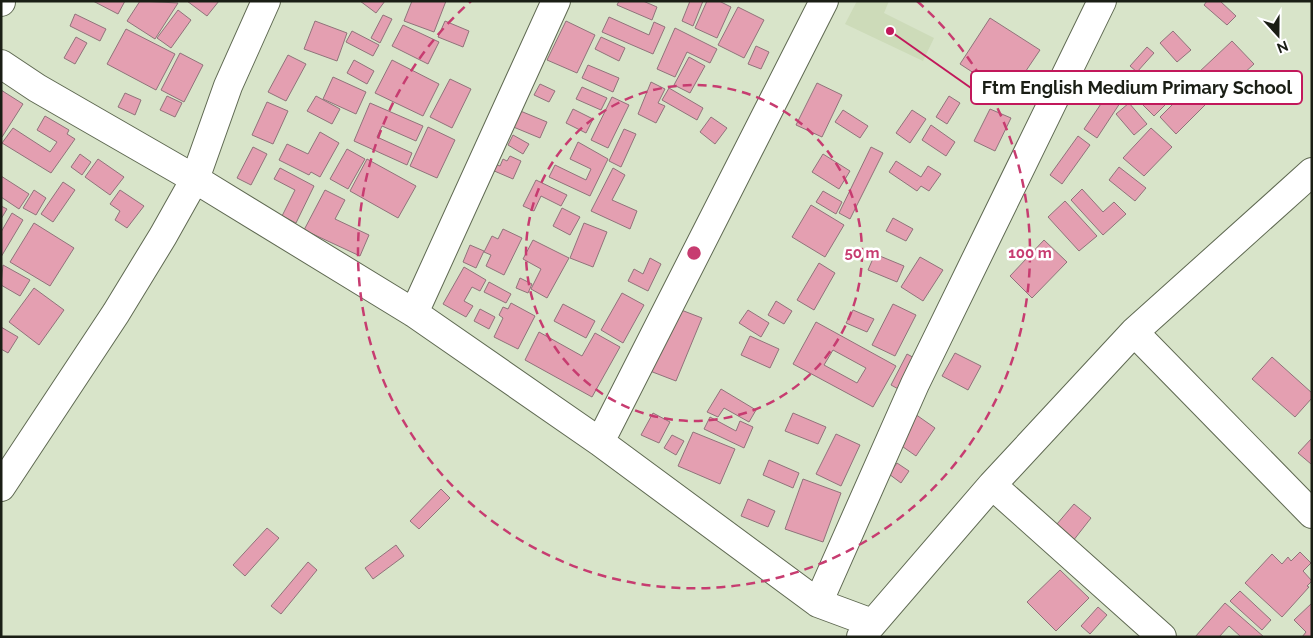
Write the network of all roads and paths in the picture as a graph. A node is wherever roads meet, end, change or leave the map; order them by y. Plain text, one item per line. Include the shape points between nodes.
1 (266, 1) edge
2 (556, 1) edge
3 (824, 1) edge
4 (1102, 1) edge
5 (1, 64) edge
6 (1312, 172) edge
7 (195, 179) junction
8 (414, 313) junction
9 (1134, 332) junction
10 (600, 442) junction
11 (992, 485) junction
12 (1, 487) edge
13 (1312, 514) edge
14 (818, 602) junction
15 (866, 630) edge
16 (1162, 637) edge

1 - 7 street via 228,86
2 - 8 street
3 - 10 street
4 - 14 street via 915,384
5 - 7 street
6 - 9 street
7 - 8 street
7 - 12 street via 116,313
8 - 10 street
9 - 11 street
9 - 13 street
10 - 14 street
11 - 15 street
11 - 16 street
14 - 15 street

